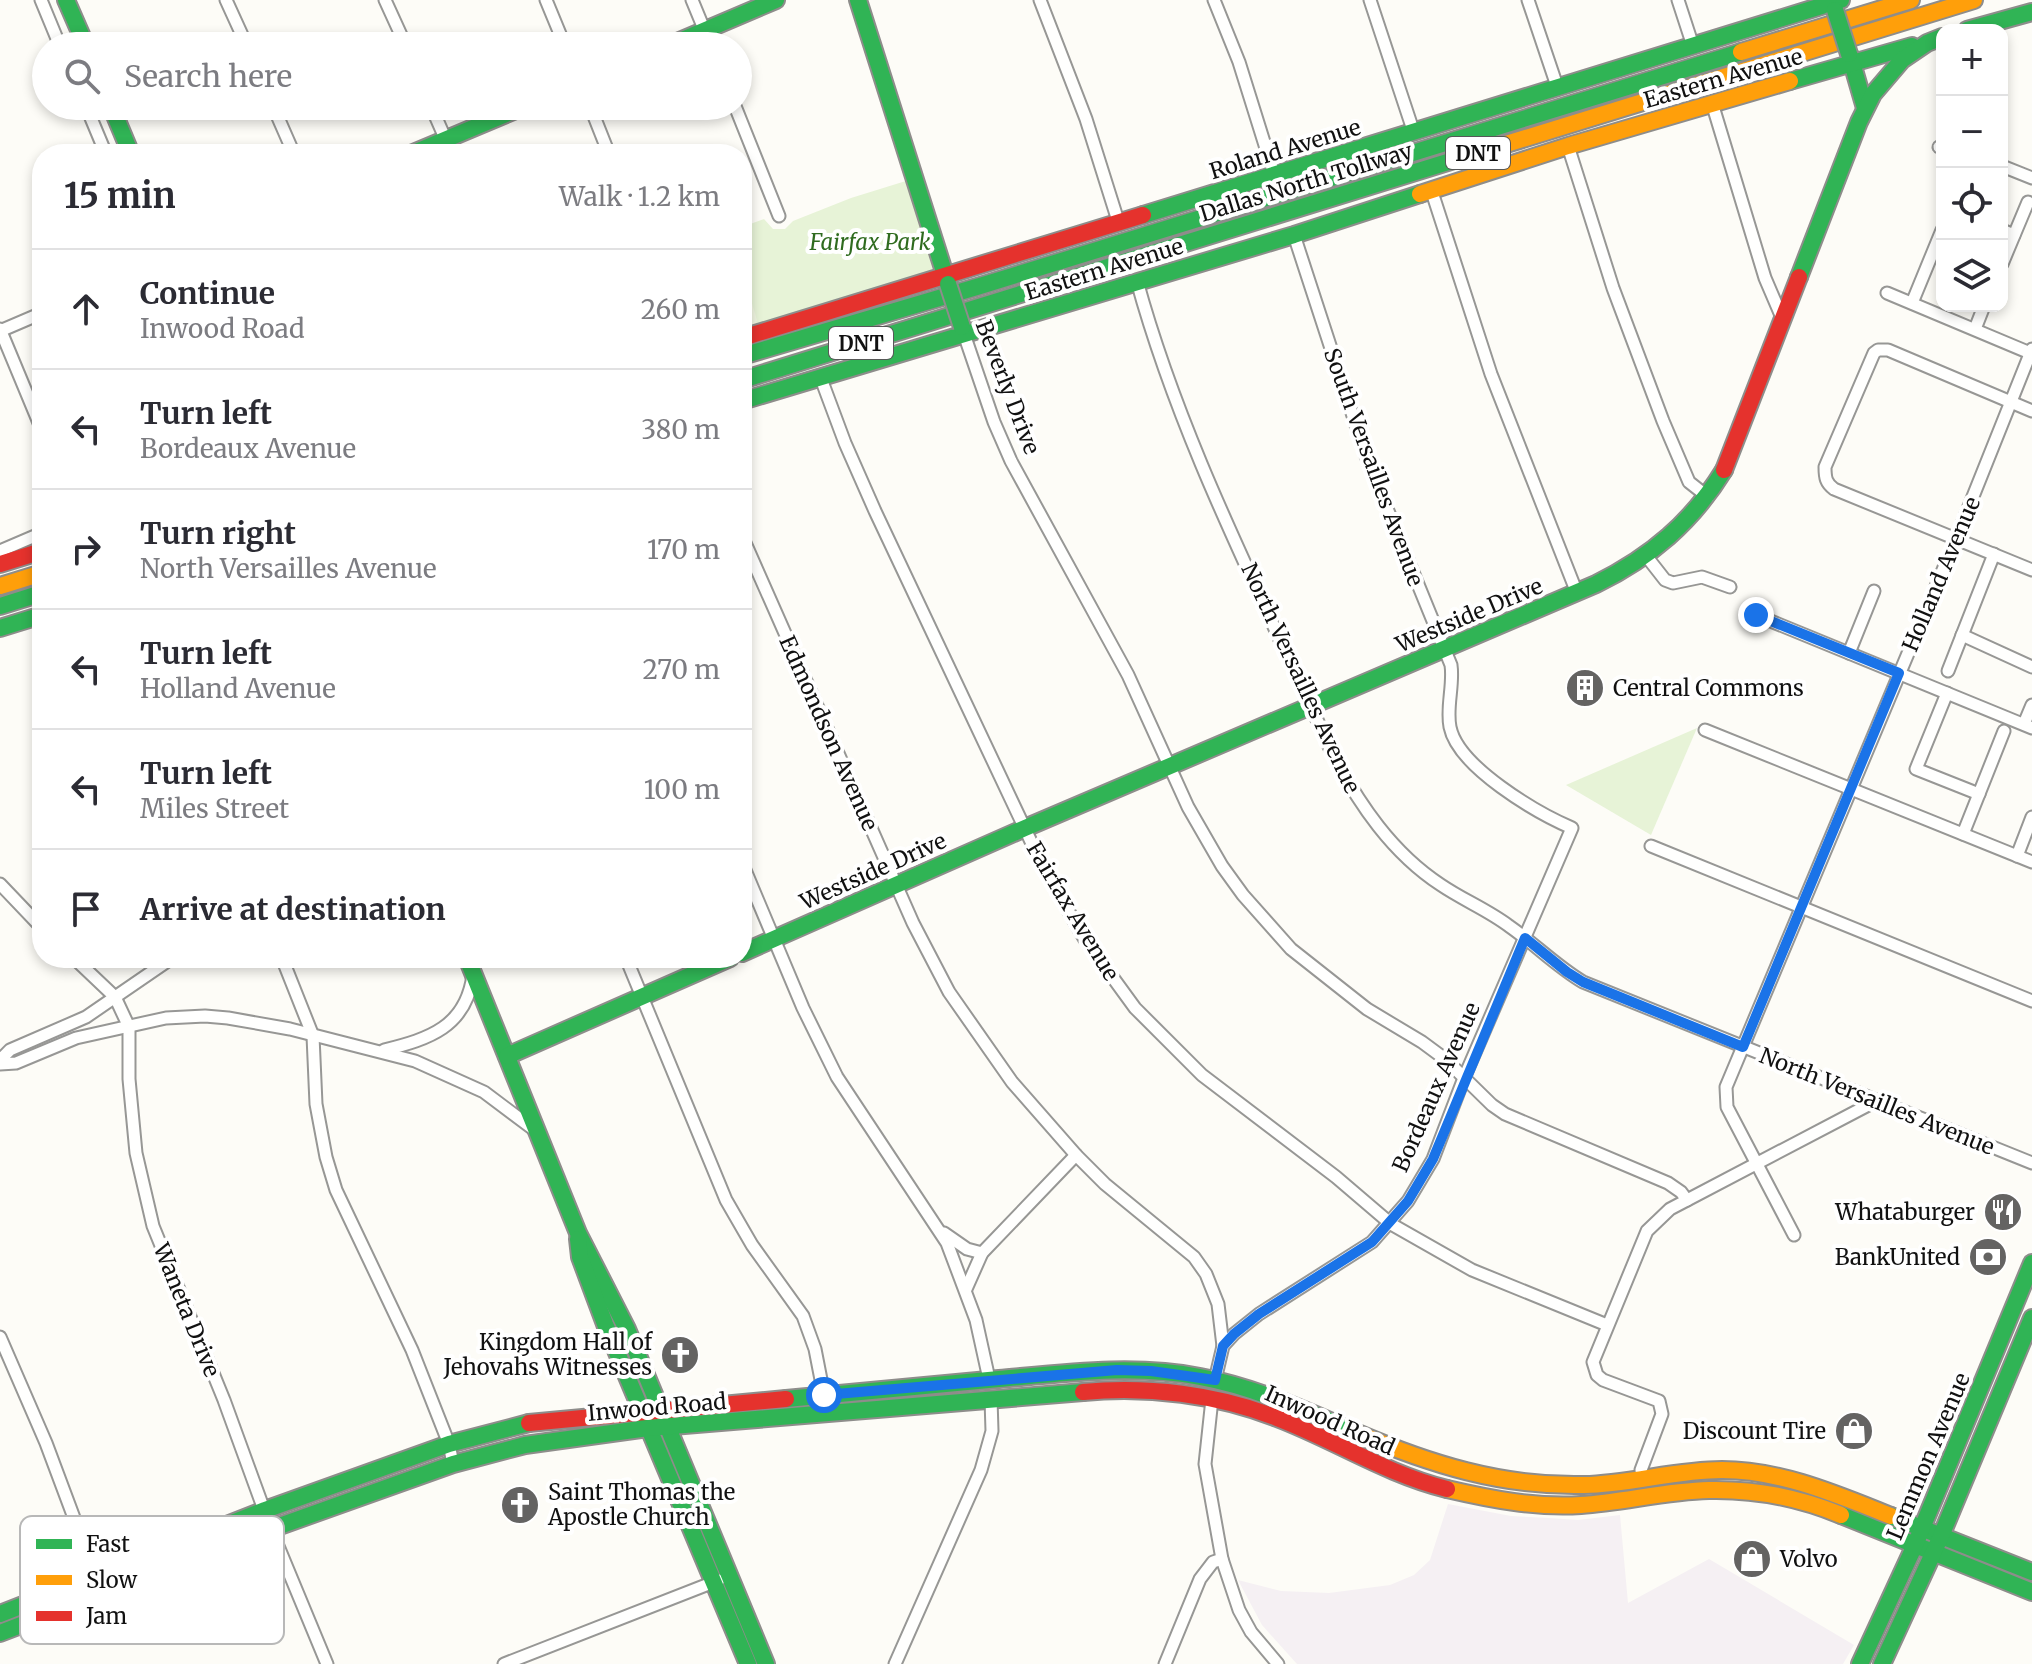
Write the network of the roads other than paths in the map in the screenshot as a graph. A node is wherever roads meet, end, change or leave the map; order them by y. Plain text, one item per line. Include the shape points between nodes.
1 (41, 0) edge
2 (66, 0) edge
3 (226, 0) edge
4 (385, 0) edge
5 (546, 0) edge
6 (692, 0) edge
7 (776, 0) edge
8 (858, 0) edge
9 (1040, 0) edge
10 (1214, 0) edge
11 (1370, 0) edge
12 (1528, 0) edge
13 (1678, 0) edge
14 (1911, 0) edge
15 (1974, 0) edge
16 (1836, 3) edge
17 (2032, 12) edge
18 (1989, 24) edge
19 (54, 32) edge
20 (80, 32) edge
21 (241, 32) edge
22 (400, 32) edge
23 (559, 32) edge
24 (705, 32) edge
25 (719, 32) edge
26 (1936, 39) edge
27 (1936, 40) edge
28 (1693, 46) junction
29 (1851, 59) junction
30 (1558, 89) junction
31 (1712, 103) junction
32 (1865, 108) junction
33 (92, 120) edge
34 (117, 120) edge
35 (279, 120) edge
36 (437, 120) edge
37 (499, 120) edge
38 (596, 120) edge
39 (741, 120) edge
40 (1414, 133) junction
41 (102, 144) edge
42 (127, 144) edge
43 (290, 144) edge
44 (448, 144) edge
45 (455, 144) edge
46 (605, 144) edge
47 (750, 144) edge
48 (1568, 146) junction
49 (752, 148) edge
50 (2007, 168) edge
51 (1274, 174) junction
52 (2032, 178) edge
53 (1431, 189) junction
54 (2028, 202) dead end
55 (779, 216) dead end
56 (1119, 224) junction
57 (2008, 232) edge
58 (1294, 235) junction
59 (2014, 235) junction
60 (1938, 240) edge
61 (2008, 250) edge
62 (947, 280) junction
63 (1137, 281) junction
64 (1887, 293) dead end
65 (1912, 303) junction
66 (1982, 312) edge
67 (32, 317) edge
68 (1783, 320) junction
69 (1975, 329) junction
70 (0, 330) edge
71 (963, 331) junction
72 (752, 335) edge
73 (2031, 351) edge
74 (752, 353) edge
75 (820, 376) junction
76 (752, 377) edge
77 (752, 398) edge
78 (2011, 402) junction
79 (32, 406) edge
80 (2032, 411) edge
81 (1708, 497) junction
82 (32, 537) edge
83 (1956, 539) junction
84 (0, 551) edge
85 (32, 554) edge
86 (1994, 554) junction
87 (1647, 557) junction
88 (752, 559) edge
89 (0, 564) edge
90 (2032, 570) edge
91 (32, 576) edge
92 (0, 586) edge
93 (1730, 587) dead end
94 (1874, 591) dead end
95 (1577, 593) junction
96 (32, 596) edge
97 (0, 606) edge
98 (1756, 615) dead end
99 (32, 618) edge
100 (0, 628) edge
101 (1962, 635) junction
102 (1445, 650) junction
103 (1849, 653) junction
104 (2032, 667) edge
105 (1948, 671) dead end
106 (1899, 673) junction
107 (1947, 693) junction
108 (2032, 705) edge
109 (1311, 707) junction
110 (2028, 726) edge
111 (1705, 730) dead end
112 (2004, 731) dead end
113 (1170, 768) junction
114 (1851, 789) junction
115 (1979, 794) junction
116 (2032, 817) edge
117 (1025, 828) junction
118 (1572, 828) joint
119 (1963, 834) junction
120 (1651, 846) dead end
121 (2017, 856) junction
122 (2032, 862) edge
123 (0, 884) edge
124 (896, 885) junction
125 (752, 886) edge
126 (1800, 907) junction
127 (32, 918) edge
128 (1525, 938) junction
129 (775, 939) junction
130 (752, 949) edge
131 (85, 968) edge
132 (157, 968) edge
133 (286, 968) edge
134 (471, 968) edge
135 (630, 968) edge
136 (707, 968) edge
137 (473, 974) junction
138 (643, 996) junction
139 (115, 997) junction
140 (2032, 1001) edge
141 (129, 1027) junction
142 (313, 1036) junction
143 (1743, 1047) junction
144 (380, 1050) junction
145 (507, 1056) junction
146 (0, 1062) edge
147 (1464, 1078) junction
148 (1876, 1101) junction
149 (537, 1131) junction
150 (1076, 1155) junction
151 (2032, 1163) edge
152 (1756, 1164) junction
153 (1687, 1200) junction
154 (1391, 1224) junction
155 (940, 1229) junction
156 (578, 1233) junction
157 (1794, 1235) dead end
158 (982, 1253) junction
159 (2032, 1263) edge
160 (966, 1289) junction
161 (2032, 1318) edge
162 (1607, 1325) junction
163 (0, 1337) edge
164 (1223, 1346) junction
165 (1994, 1356) junction
166 (2012, 1365) junction
167 (989, 1379) junction
168 (1215, 1380) junction
169 (1239, 1385) junction
170 (824, 1395) junction
171 (1203, 1397) junction
172 (991, 1399) junction
173 (663, 1411) junction
174 (1968, 1419) junction
175 (645, 1420) junction
176 (1987, 1425) junction
177 (670, 1428) junction
178 (449, 1444) junction
179 (453, 1464) junction
180 (1752, 1473) junction
181 (1637, 1480) junction
182 (1535, 1484) junction
183 (1750, 1491) junction
184 (1634, 1500) junction
185 (1534, 1504) junction
186 (265, 1510) junction
187 (73, 1516) edge
188 (250, 1516) edge
189 (267, 1516) edge
190 (284, 1524) edge
191 (1922, 1528) junction
192 (1941, 1536) junction
193 (1915, 1545) junction
194 (1933, 1553) junction
195 (1222, 1559) junction
196 (284, 1560) edge
197 (2032, 1572) edge
198 (731, 1576) junction
199 (714, 1583) junction
200 (2032, 1592) edge
201 (20, 1606) edge
202 (0, 1614) edge
203 (20, 1625) edge
204 (0, 1633) edge
205 (1877, 1633) junction
206 (1894, 1639) junction
207 (327, 1664) edge
208 (504, 1664) edge
209 (748, 1664) edge
210 (766, 1664) edge
211 (895, 1664) edge
212 (1165, 1664) edge
213 (1278, 1664) edge
214 (1860, 1664) edge
215 (1882, 1664) edge

1 - 19 street
2 - 20 main road
3 - 21 street
4 - 22 street
5 - 23 street
6 - 24 street
7 - 25 main road
8 - 62 main road, Beverly Drive
9 - 56 street
10 - 51 street
11 - 40 street
12 - 30 street
13 - 28 street
14 - 74 main road, Dallas North Tollway / DNT
15 - 76 main road, Dallas North Tollway / DNT
16 - 28 main road, Roland Avenue
16 - 29 main road, bridge
17 - 18 main road
26 - 29 main road, Eastern Avenue
27 - 32 main road, Westside Drive via 1893,66
28 - 30 main road, Roland Avenue
29 - 31 main road, Eastern Avenue
29 - 32 main road
30 - 40 main road, Roland Avenue
31 - 48 main road, Eastern Avenue
31 - 68 street via 1765,278
32 - 68 main road, Westside Drive
33 - 41 street
34 - 42 main road
35 - 43 street
36 - 44 street
37 - 45 main road
38 - 46 street
39 - 47 street
40 - 51 main road, Roland Avenue
48 - 53 main road, Eastern Avenue
48 - 81 street via 1663,421 1689,482
49 - 55 street
50 - 52 street
51 - 56 main road, Roland Avenue
53 - 58 main road, Eastern Avenue
53 - 95 street via 1491,374
54 - 59 street
56 - 62 main road, Roland Avenue
57 - 59 street
58 - 63 main road, Eastern Avenue
58 - 102 street, South Versailles Avenue via 1368,462
59 - 61 street
60 - 65 street
62 - 71 main road, Beverly Drive, bridge
62 - 72 main road, Roland Avenue
63 - 71 main road, Eastern Avenue
63 - 109 street, North Versailles Avenue via 1190,436
64 - 65 street
65 - 69 street
66 - 69 street
67 - 70 street
68 - 81 main road, Westside Drive via 1726,467
69 - 73 street
70 - 79 street
71 - 75 main road, Eastern Avenue
71 - 113 street, Beverly Drive via 1011,461 1128,675
73 - 78 street, Holland Avenue
75 - 77 main road, Eastern Avenue
75 - 117 street, Fairfax Avenue via 875,511
78 - 80 street
78 - 83 street, Holland Avenue
78 - 83 street via 1883,349 1874,353 1825,467 1834,489
81 - 87 main road, Westside Drive
82 - 84 street
83 - 86 street
83 - 106 street, Holland Avenue
85 - 89 main road
86 - 90 street
86 - 101 street
87 - 93 street via 1673,583 1702,577
87 - 95 main road, Westside Drive
88 - 124 street, Edmondson Avenue
91 - 92 main road
94 - 103 street
95 - 102 main road, Westside Drive
96 - 97 main road
98 - 103 street
99 - 100 main road
101 - 104 street
101 - 105 street
102 - 109 main road, Westside Drive
102 - 118 street, South Versailles Avenue via 1453,681 1453,737 1514,797
103 - 106 street
106 - 107 street
106 - 114 street, Holland Avenue
107 - 110 street
107 - 115 street via 1916,769
108 - 110 street
109 - 113 main road, Westside Drive
109 - 128 street, North Versailles Avenue via 1349,785 1392,843 1440,885
111 - 114 street
112 - 115 street
113 - 117 main road, Westside Drive
113 - 147 street, Beverly Drive via 1210,847 1275,932 1322,975 1422,1042
114 - 119 street
114 - 126 street, Holland Avenue
115 - 119 street
116 - 121 street
117 - 124 main road, Westside Drive
117 - 154 street, Fairfax Avenue via 1084,938 1154,1029 1202,1075
118 - 128 street, Bordeaux Avenue
119 - 121 street
120 - 126 street
121 - 122 street
123 - 127 street
124 - 129 main road, Westside Drive
124 - 150 street, Edmondson Avenue via 926,951 973,1029 1020,1093
125 - 129 street
126 - 140 street
126 - 143 street, Holland Avenue
128 - 143 street, North Versailles Avenue via 1583,982
128 - 147 street, Bordeaux Avenue
129 - 130 main road, Westside Drive
129 - 155 street via 837,1077
131 - 139 street, Waneta Drive
132 - 139 street
133 - 142 street
134 - 137 main road
135 - 138 street
136 - 138 main road
137 - 144 street via 464,1004 449,1024 413,1042
137 - 145 main road
138 - 145 main road
138 - 170 street via 726,1200 803,1316
139 - 141 street, Waneta Drive
139 - 146 street via 70,1025 10,1050
141 - 142 street via 205,1016
141 - 146 street via 76,1038 16,1063
141 - 186 street, Waneta Drive via 136,1153 149,1213
142 - 144 street
142 - 178 street via 316,1104 336,1190 397,1316
143 - 148 street, North Versailles Avenue
143 - 152 street, Holland Avenue via 1725,1097
144 - 149 street via 464,1081
145 - 149 main road
147 - 153 street, Beverly Drive via 1505,1114 1668,1183
147 - 154 street, Bordeaux Avenue via 1433,1159
148 - 151 street, North Versailles Avenue
148 - 152 street
149 - 156 main road
150 - 158 street
150 - 164 street, Edmondson Avenue via 1194,1257 1218,1304
152 - 153 street
152 - 157 street, Holland Avenue
153 - 162 street via 1647,1231
154 - 162 street, Fairfax Avenue via 1472,1270
154 - 164 street, Bordeaux Avenue via 1361,1250 1259,1314
155 - 158 street
155 - 160 street
156 - 173 main road
156 - 175 main road via 580,1257
158 - 160 street
159 - 165 main road, Lemmon Avenue
160 - 167 street
161 - 166 main road, Lemmon Avenue
162 - 181 street via 1593,1362 1597,1375 1662,1406
163 - 187 street
164 - 168 street
165 - 166 main road
165 - 174 main road, Lemmon Avenue
166 - 176 main road, Lemmon Avenue
167 - 168 main road, Inwood Road via 1117,1370
167 - 170 main road, Inwood Road
167 - 172 main road
168 - 169 main road, Inwood Road
168 - 171 main road
169 - 171 main road
169 - 182 main road, Inwood Road via 1432,1463
170 - 173 main road, Inwood Road
171 - 172 main road, Inwood Road via 1114,1389
171 - 185 main road, Inwood Road via 1278,1418 1420,1482
171 - 195 street via 1205,1464
172 - 177 main road, Inwood Road
172 - 211 street via 992,1431 981,1470
173 - 175 main road, Inwood Road
173 - 177 main road
174 - 176 main road
174 - 191 main road, Lemmon Avenue
175 - 177 main road, Inwood Road
175 - 178 main road, Inwood Road via 522,1424
175 - 179 main road, Inwood Road
175 - 199 main road
176 - 192 main road, Lemmon Avenue
177 - 198 main road
178 - 179 street
178 - 186 main road, Inwood Road
179 - 190 main road, Inwood Road
180 - 181 main road, Inwood Road via 1704,1471
180 - 183 main road
180 - 191 main road, Inwood Road via 1830,1492
181 - 182 main road, Inwood Road
181 - 184 main road
182 - 185 main road
183 - 184 main road, Inwood Road via 1693,1491
183 - 193 main road, Inwood Road via 1832,1511
184 - 185 main road, Inwood Road
186 - 188 main road, Inwood Road
186 - 189 street, Waneta Drive
191 - 192 main road, Inwood Road
191 - 193 main road, Lemmon Avenue
192 - 194 main road, Lemmon Avenue
192 - 197 main road, Inwood Road
193 - 194 main road, Inwood Road
193 - 205 main road, Lemmon Avenue
194 - 200 main road, Inwood Road
194 - 206 main road, Lemmon Avenue
195 - 212 street via 1200,1579
195 - 213 street via 1245,1621
196 - 207 street, Waneta Drive
198 - 199 street
198 - 210 main road
199 - 208 street
199 - 209 main road
201 - 202 main road, Inwood Road
203 - 204 main road, Inwood Road
205 - 206 main road
205 - 214 main road, Lemmon Avenue
206 - 215 main road, Lemmon Avenue

